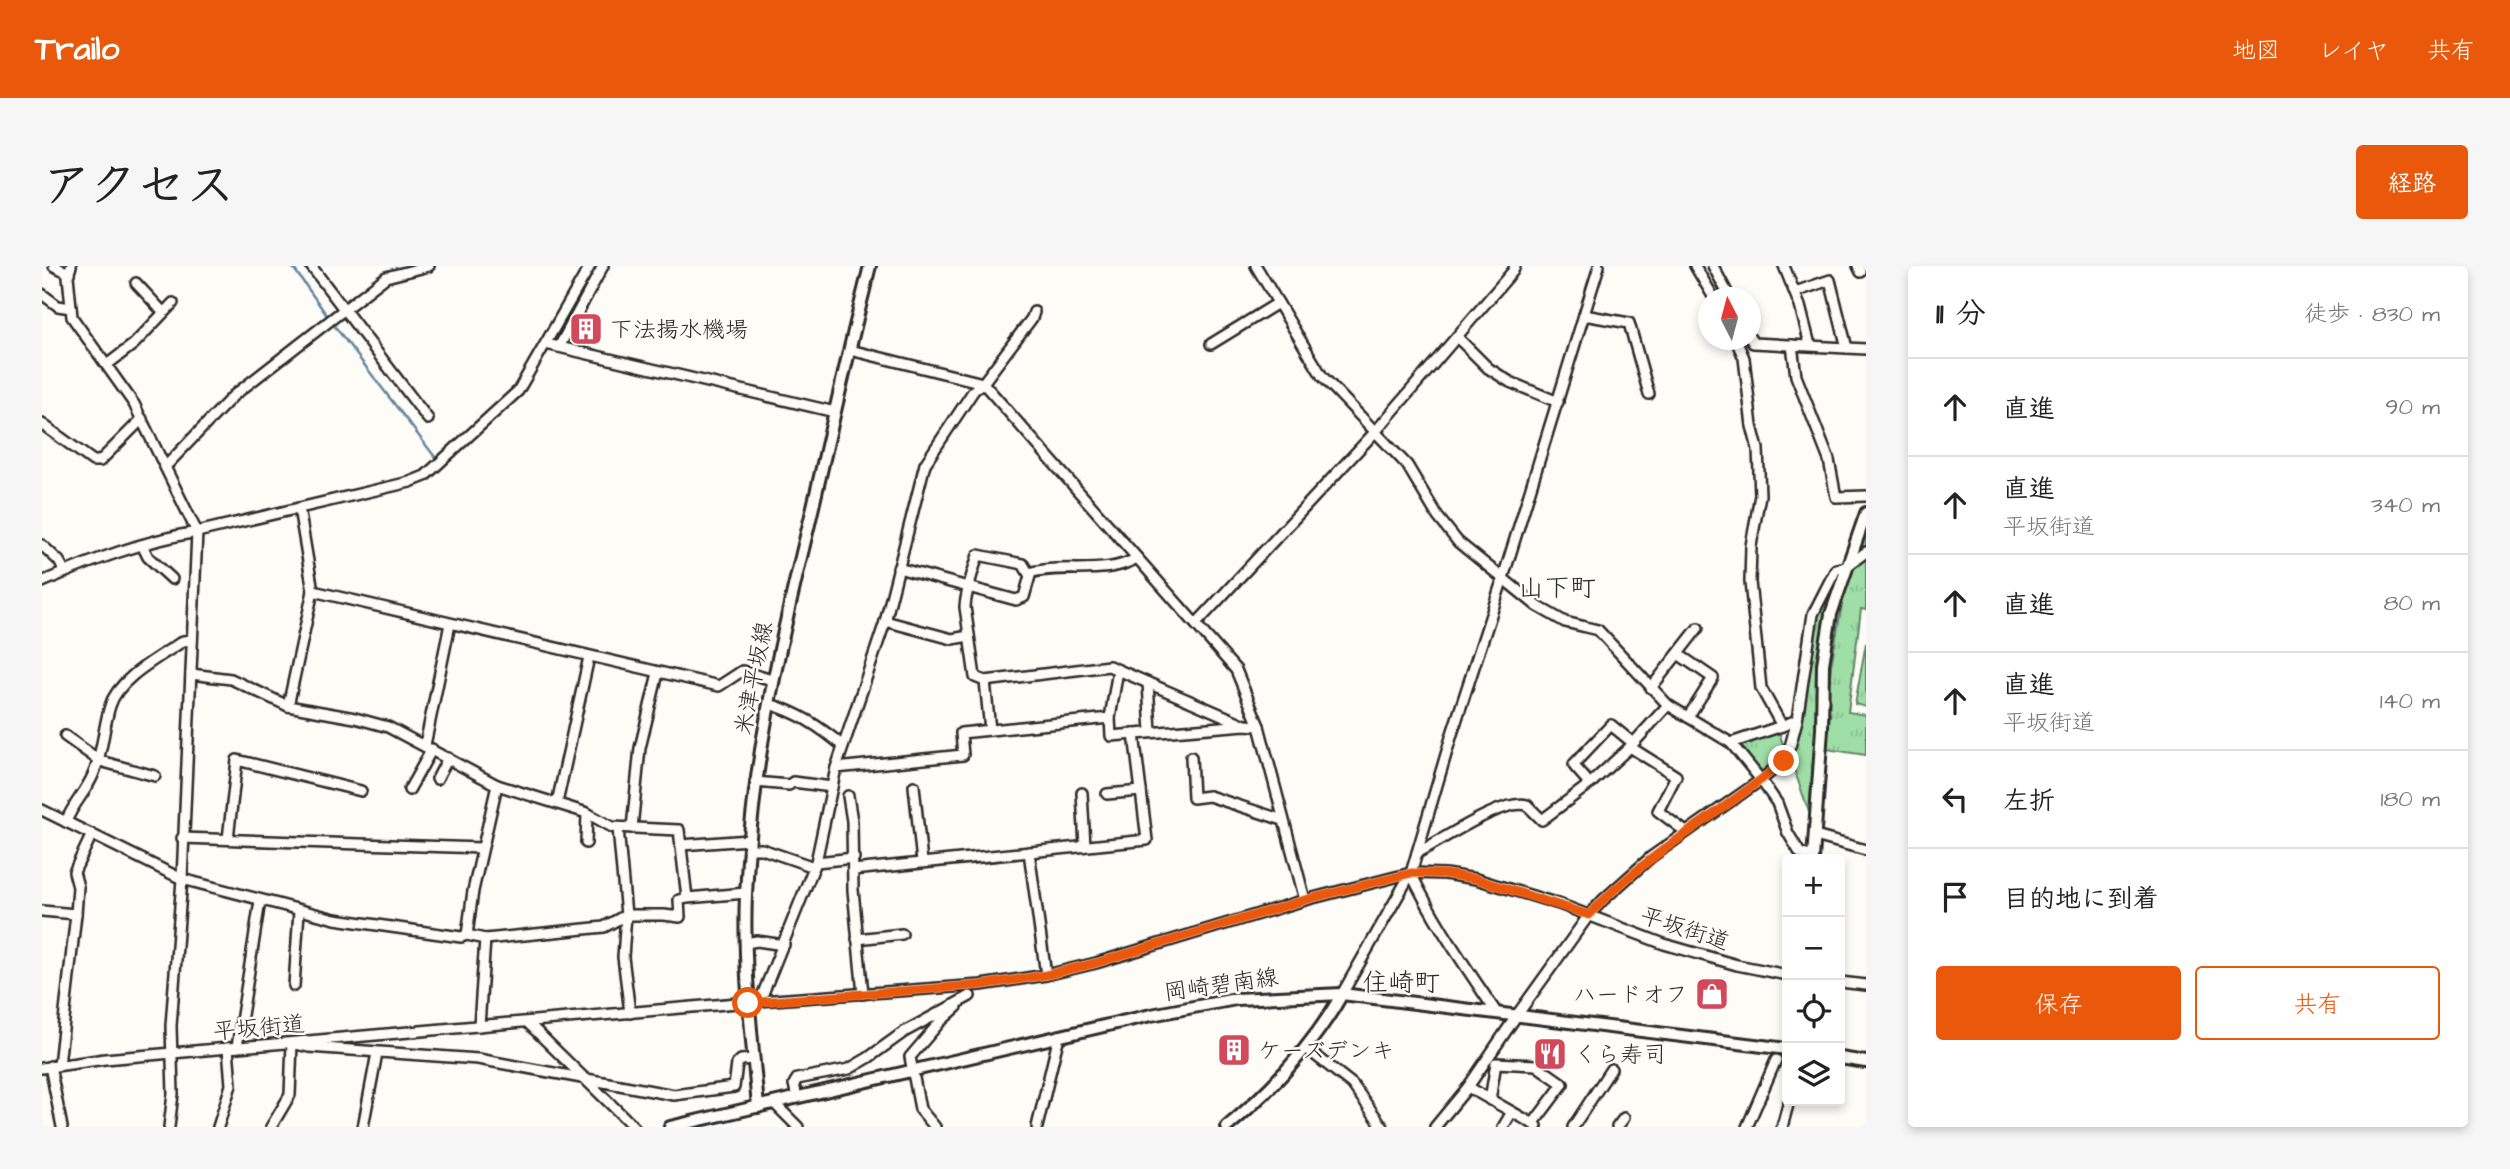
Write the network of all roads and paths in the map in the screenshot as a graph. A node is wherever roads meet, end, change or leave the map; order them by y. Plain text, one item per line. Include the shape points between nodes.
1 (54, 266) edge
2 (311, 266) edge
3 (429, 266) edge
4 (590, 266) edge
5 (603, 266) edge
6 (870, 266) edge
7 (1256, 266) edge
8 (1515, 266) edge
9 (1599, 266) edge
10 (1695, 266) edge
11 (1784, 266) edge
12 (1716, 267) edge
13 (70, 269) edge
14 (136, 283) dead end
15 (1707, 287) edge
16 (1725, 287) edge
17 (1795, 292) junction
18 (42, 295) edge
19 (173, 303) dead end
20 (1278, 303) junction
21 (71, 307) junction
22 (345, 311) junction
23 (163, 312) junction
24 (1034, 312) dead end
25 (1584, 314) junction
26 (1457, 337) junction
27 (1761, 343) edge
28 (545, 344) junction
29 (1211, 344) dead end
30 (1792, 345) junction
31 (1810, 345) junction
32 (559, 347) junction
33 (1847, 348) junction
34 (1866, 349) edge
35 (849, 350) junction
36 (1740, 350) edge
37 (108, 364) junction
38 (983, 383) junction
39 (1650, 394) dead end
40 (1558, 402) junction
41 (835, 412) junction
42 (142, 419) junction
43 (428, 419) dead end
44 (42, 424) edge
45 (1376, 431) junction
46 (166, 466) junction
47 (1866, 496) edge
48 (299, 508) junction
49 (1866, 513) edge
50 (197, 532) junction
51 (42, 545) edge
52 (142, 545) junction
53 (1866, 552) edge
54 (1137, 558) junction
55 (1846, 566) junction
56 (898, 568) junction
57 (65, 572) junction
58 (1029, 573) junction
59 (1503, 578) junction
60 (172, 579) dead end
61 (42, 582) edge
62 (969, 586) junction
63 (313, 591) junction
64 (885, 621) junction
65 (450, 624) junction
66 (1196, 624) junction
67 (1698, 628) dead end
68 (969, 636) junction
69 (192, 640) junction
70 (1678, 654) junction
71 (589, 657) junction
72 (1118, 670) junction
73 (658, 673) junction
74 (191, 674) junction
75 (772, 680) junction
76 (985, 681) junction
77 (1148, 683) junction
78 (1651, 688) junction
79 (769, 704) junction
80 (1668, 705) junction
81 (288, 706) junction
82 (1688, 717) junction
83 (1110, 718) junction
84 (1797, 720) junction
85 (1245, 725) junction
86 (1259, 726) junction
87 (1782, 726) junction
88 (990, 730) junction
89 (1151, 732) junction
90 (1135, 734) junction
91 (65, 736) dead end
92 (1731, 743) junction
93 (1632, 745) junction
94 (843, 746) junction
95 (429, 747) junction
96 (1191, 757) dead end
97 (448, 758) junction
98 (99, 760) junction
99 (836, 768) junction
100 (155, 776) dead end
101 (437, 779) dead end
102 (1761, 780) junction
103 (755, 782) junction
104 (1590, 784) junction
105 (497, 785) junction
106 (914, 786) dead end
107 (832, 787) junction
108 (409, 790) dead end
109 (361, 791) dead end
110 (1141, 791) junction
111 (1082, 793) dead end
112 (1107, 794) dead end
113 (848, 796) dead end
114 (557, 803) junction
115 (42, 810) edge
116 (587, 813) junction
117 (1283, 820) junction
118 (66, 822) junction
119 (618, 828) junction
120 (632, 828) junction
121 (1686, 832) junction
122 (92, 834) junction
123 (1815, 836) junction
124 (182, 838) junction
125 (228, 839) junction
126 (586, 843) dead end
127 (749, 844) junction
128 (681, 845) junction
129 (1085, 846) junction
130 (482, 848) junction
131 (1866, 850) edge
132 (1029, 852) junction
133 (1417, 853) junction
134 (1803, 854) edge
135 (1813, 854) edge
136 (854, 858) junction
137 (922, 862) junction
138 (815, 865) junction
139 (853, 870) junction
140 (1411, 873) junction
141 (181, 879) junction
142 (746, 893) junction
143 (687, 898) junction
144 (1305, 900) junction
145 (260, 901) junction
146 (42, 911) edge
147 (299, 911) junction
148 (76, 914) junction
149 (626, 915) junction
150 (1589, 915) junction
151 (902, 934) dead end
152 (467, 935) junction
153 (485, 939) junction
154 (857, 939) junction
155 (746, 943) junction
156 (784, 945) junction
157 (1782, 974) edge
158 (1046, 975) junction
159 (1845, 983) edge
160 (981, 985) junction
161 (1866, 985) edge
162 (294, 986) dead end
163 (863, 993) junction
164 (1342, 994) junction
165 (970, 996) junction
166 (760, 1001) junction
167 (748, 1003) junction
168 (1496, 1012) junction
169 (630, 1013) junction
170 (1517, 1015) junction
171 (527, 1022) junction
172 (479, 1026) junction
173 (1059, 1036) junction
174 (292, 1043) junction
175 (233, 1048) junction
176 (1306, 1048) junction
177 (1782, 1048) edge
178 (1492, 1052) junction
179 (171, 1053) junction
180 (377, 1053) junction
181 (754, 1059) junction
182 (1845, 1059) edge
183 (1776, 1060) dead end
184 (1866, 1062) edge
185 (1496, 1063) junction
186 (51, 1066) edge
187 (1611, 1069) dead end
188 (912, 1071) junction
189 (583, 1078) junction
190 (1468, 1087) junction
191 (797, 1098) junction
192 (1490, 1100) junction
193 (774, 1103) junction
194 (1787, 1106) edge
195 (758, 1107) junction
196 (1512, 1112) junction
197 (1624, 1118) dead end
198 (1536, 1126) edge
199 (62, 1127) edge
200 (169, 1127) edge
201 (218, 1127) edge
202 (271, 1127) edge
203 (363, 1127) edge
204 (634, 1127) edge
205 (670, 1127) edge
206 (798, 1127) edge
207 (935, 1127) edge
208 (1037, 1127) edge
209 (1227, 1127) edge
210 (1383, 1127) edge
211 (1435, 1127) edge
212 (1503, 1127) edge
213 (1573, 1127) edge
214 (1617, 1127) edge
215 (1747, 1127) edge
216 (1782, 1127) edge

1 - 13 street
2 - 22 street
3 - 22 street via 386,277
4 - 28 street
5 - 32 street
6 - 35 main road, 米津平坂線
7 - 20 street
8 - 26 street
9 - 25 street
10 - 15 street
11 - 17 street
12 - 16 street
13 - 21 street
14 - 23 street
17 - 31 street
17 - 33 street via 1830,280
18 - 21 street via 58,306
19 - 23 street
20 - 29 street
20 - 45 street via 1322,376
21 - 37 street via 72,317
22 - 43 street
22 - 46 street via 233,396
23 - 37 street
24 - 38 street
25 - 39 street via 1629,323
25 - 40 street
26 - 40 street via 1488,368
26 - 45 street
27 - 30 street
28 - 32 street
28 - 48 street via 512,397 425,475
30 - 31 street
30 - 47 street via 1796,376 1829,460 1836,497
31 - 33 street
32 - 41 street
33 - 34 street
35 - 38 street
35 - 41 main road, 米津平坂線
36 - 87 street via 1758,449 1760,495 1750,582 1761,688
37 - 42 street
38 - 54 street
38 - 56 street via 925,464
40 - 59 street
41 - 75 main road, 米津平坂線
42 - 44 street via 96,461
42 - 46 street
45 - 59 street via 1407,465 1458,542
45 - 66 street
46 - 50 street
48 - 50 street
48 - 63 street
49 - 55 main road
50 - 52 street
50 - 69 street
51 - 57 street
52 - 57 street
52 - 60 street
53 - 55 street
54 - 58 street via 1108,568
54 - 66 street
55 - 84 street via 1836,569 1812,614
55 - 123 main road via 1831,614 1823,664
56 - 62 street
56 - 64 street
57 - 61 street
58 - 62 street via 1022,599
58 - 62 street via 1023,564 981,554
59 - 78 street via 1565,622 1598,630
59 - 133 street
62 - 68 street via 965,603
63 - 65 street
63 - 81 street
64 - 68 street via 952,639
64 - 94 street
65 - 71 street
65 - 95 street
66 - 86 street via 1236,670
67 - 70 street
68 - 76 street via 975,677
69 - 74 street
69 - 98 street via 183,641 135,674 114,697
70 - 78 street
70 - 82 street via 1713,678
71 - 73 street
71 - 114 street
72 - 76 street via 1109,666
72 - 77 street
72 - 83 street
73 - 75 street via 719,686 742,671
73 - 120 street via 640,748
74 - 81 street via 231,678
74 - 124 street
75 - 79 main road, 米津平坂線
76 - 88 street
77 - 85 street
77 - 89 street
78 - 80 street
79 - 94 street via 810,720
79 - 103 main road, 米津平坂線
80 - 82 street
80 - 93 street
81 - 95 street via 370,721
82 - 92 street
83 - 88 street
83 - 90 street via 1111,736
84 - 87 street
84 - 102 street via 1784,761
85 - 86 street
85 - 89 street
86 - 117 street
87 - 92 street
88 - 99 street via 961,733 963,755
89 - 90 street
90 - 110 street
91 - 98 street
92 - 102 street
93 - 104 street
93 - 104 street via 1611,725 1574,764
93 - 121 street via 1676,776 1658,811
94 - 99 street
95 - 97 street
95 - 108 street
96 - 117 street via 1193,798 1209,796
97 - 101 street
97 - 105 street
98 - 100 street
98 - 118 street
99 - 107 street
102 - 121 street
102 - 134 street
103 - 107 street
103 - 127 main road, 米津平坂線
104 - 133 street via 1542,820 1527,805 1514,804 1487,813
105 - 114 street
105 - 130 street
106 - 137 street
107 - 138 street
109 - 125 street via 237,760
110 - 112 street
110 - 129 street via 1147,840
111 - 129 street
113 - 136 street
114 - 116 street
115 - 118 street
116 - 119 street
116 - 126 street
117 - 144 street
118 - 122 street
119 - 120 street
119 - 149 street
120 - 128 street via 679,830
121 - 150 street via 1643,864
122 - 141 street
122 - 148 street via 74,872
123 - 131 street
123 - 135 main road
124 - 125 street
124 - 141 street
125 - 130 street
127 - 128 street
127 - 138 street
127 - 142 main road, 米津平坂線
128 - 143 street
129 - 132 street
130 - 152 street
132 - 137 street
132 - 158 street
133 - 140 street
136 - 138 street
136 - 139 street
137 - 139 street
138 - 156 street
139 - 154 street
140 - 144 street, 平坂街道
140 - 150 street, 平坂街道 via 1476,879
140 - 164 street
140 - 168 street
141 - 145 street
141 - 179 street
142 - 143 street
142 - 155 main road, 米津平坂線
143 - 149 street via 679,900 680,917
144 - 158 street
145 - 147 street
145 - 175 street
146 - 148 street
147 - 152 street via 448,936
147 - 162 street
148 - 186 street
149 - 153 street via 604,927
149 - 169 street via 623,957
150 - 157 street, 平坂街道 via 1664,944
150 - 170 street
151 - 154 street
152 - 153 street
153 - 172 street
154 - 163 street
155 - 156 street
155 - 167 main road, 米津平坂線
156 - 166 street
158 - 160 street
159 - 161 street
160 - 163 street
160 - 165 street
163 - 166 street
164 - 168 main road, 岡崎碧南線
164 - 173 main road, 岡崎碧南線 via 1236,999
164 - 176 main road
165 - 188 street via 911,1053
165 - 191 street via 849,1069 797,1079
166 - 167 street
167 - 169 street
167 - 181 main road, 米津平坂線
168 - 170 main road, 岡崎碧南線
169 - 171 street
170 - 177 main road, 岡崎碧南線
170 - 178 street
171 - 172 street, 平坂街道
171 - 189 street
172 - 174 street, 平坂街道
173 - 188 main road, 岡崎碧南線
173 - 208 street
174 - 175 street, 平坂街道
174 - 180 street
174 - 202 street via 290,1095
175 - 179 street, 平坂街道
175 - 201 street via 231,1085
176 - 209 main road
176 - 210 street via 1353,1084
178 - 185 street
178 - 190 street
179 - 186 street, 平坂街道
179 - 200 street
180 - 189 street via 478,1059
180 - 203 street
181 - 189 street via 737,1064 734,1087 674,1096
181 - 195 main road, 米津平坂線
182 - 184 main road
183 - 215 street
185 - 192 street
185 - 198 street via 1536,1065 1563,1084
186 - 199 street
187 - 213 street
188 - 191 main road, 岡崎碧南線
188 - 207 street via 920,1109
189 - 204 street
190 - 192 street
190 - 211 street
191 - 193 main road, 岡崎碧南線
192 - 196 street
193 - 195 main road, 岡崎碧南線
193 - 206 street
194 - 216 street
195 - 205 main road, 岡崎碧南線
196 - 198 street
196 - 212 street
197 - 214 street

